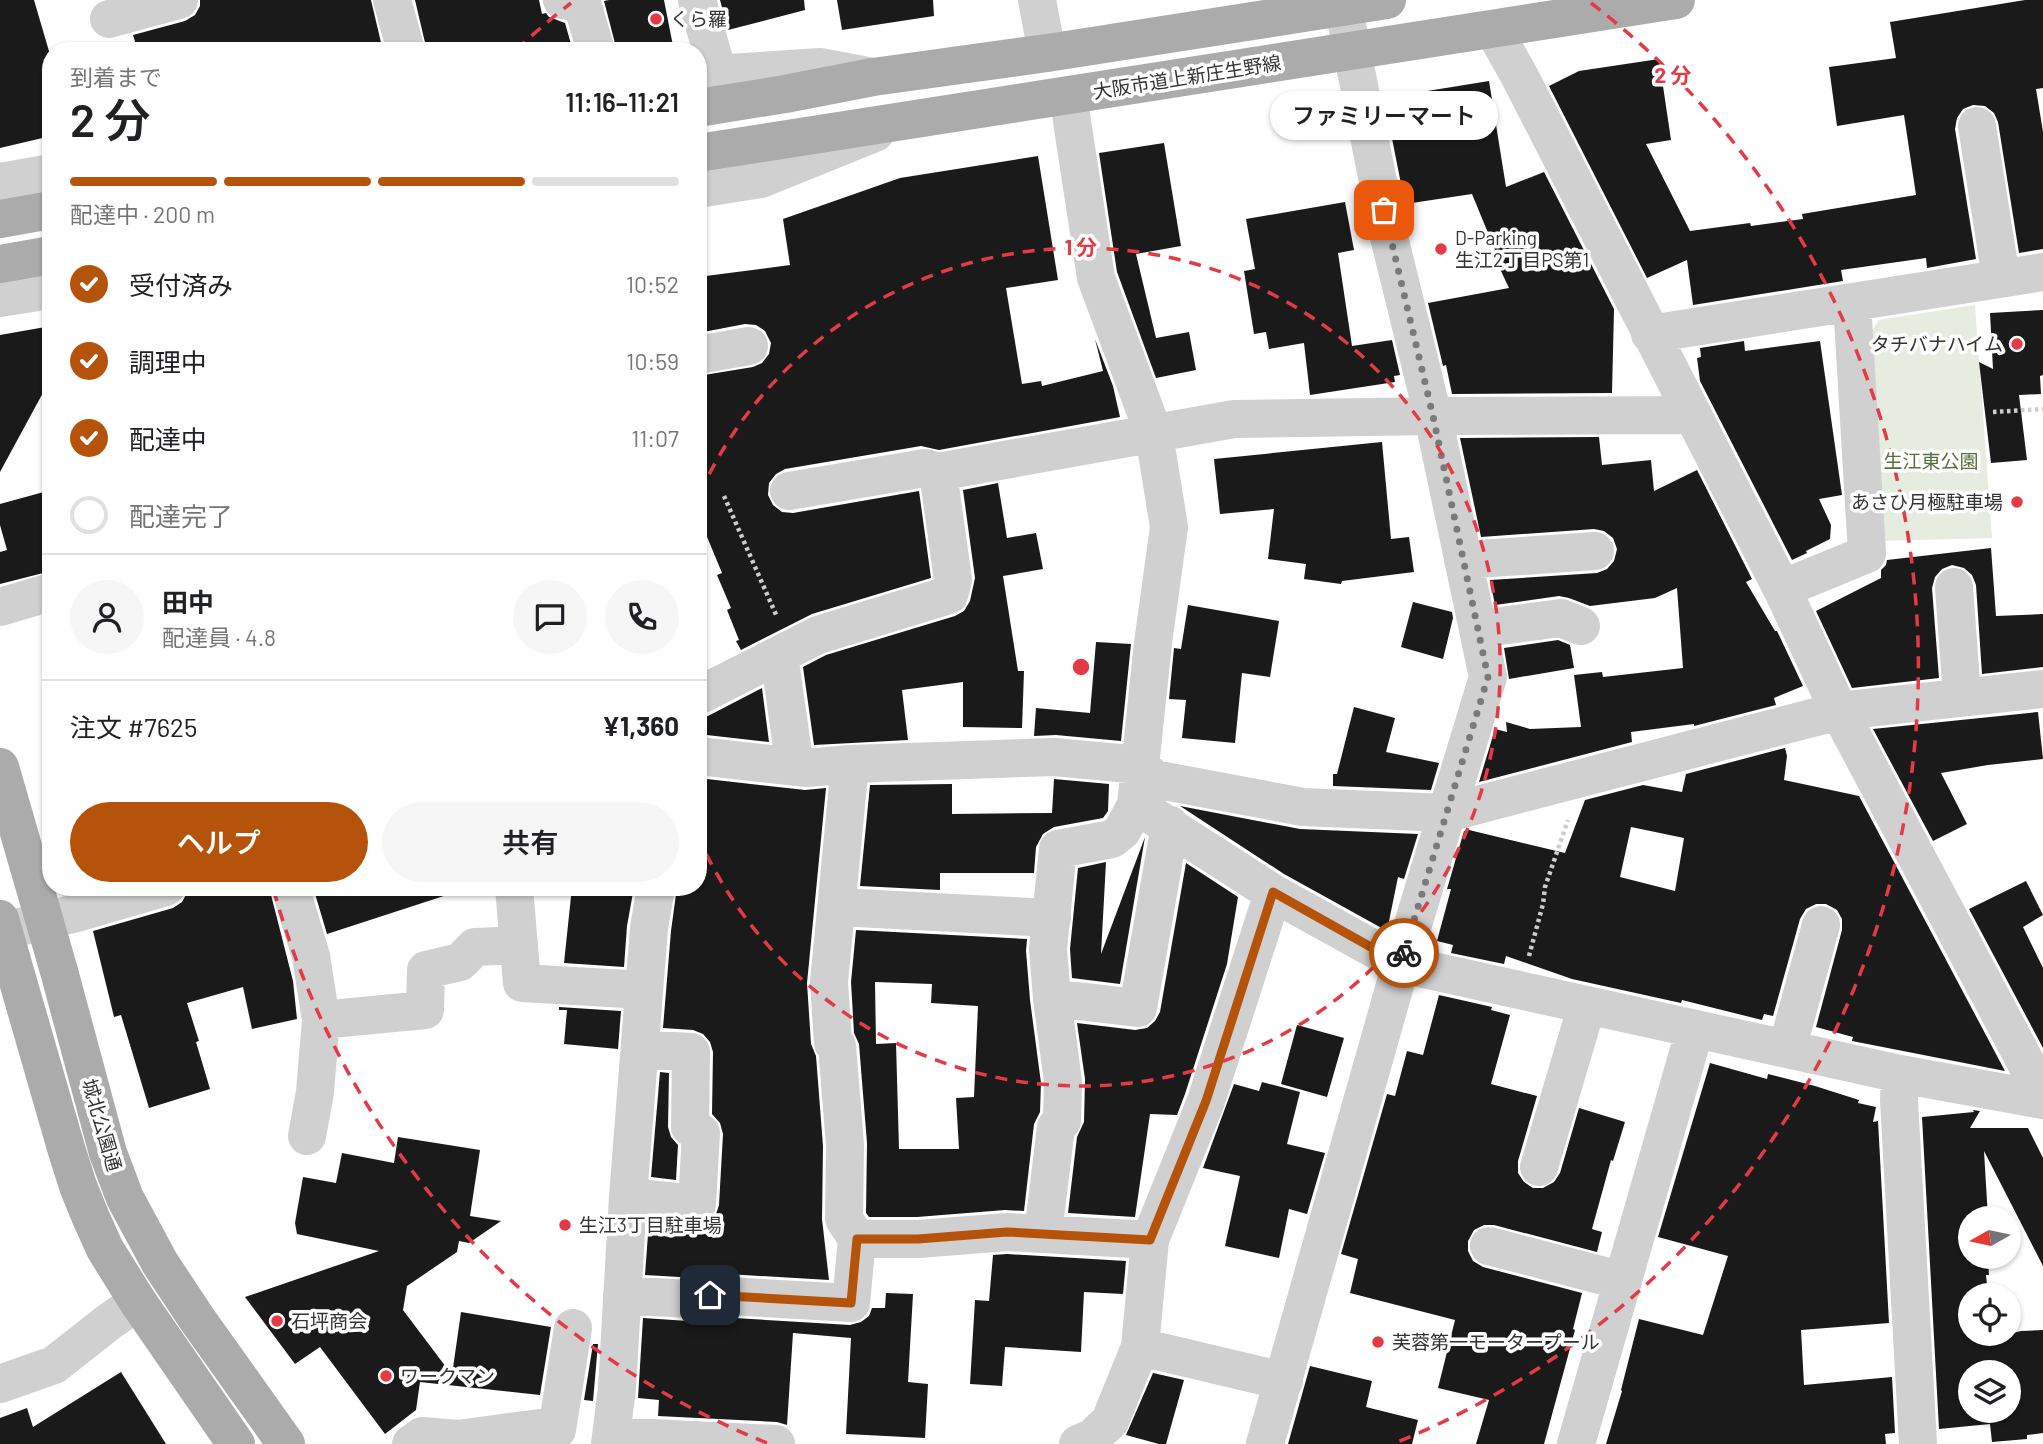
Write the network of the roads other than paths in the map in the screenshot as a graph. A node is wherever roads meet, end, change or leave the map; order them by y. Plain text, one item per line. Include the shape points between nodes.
1 (179, 0) edge
2 (392, 0) edge
3 (562, 0) edge
4 (697, 0) edge
5 (1037, 0) edge
6 (1387, 0) edge
7 (1676, 0) edge
8 (1343, 3) edge
9 (110, 23) edge
10 (1493, 29) junction
11 (404, 42) edge
12 (593, 42) edge
13 (703, 42) edge
14 (1353, 51) junction
15 (1047, 53) junction
16 (708, 74) edge
17 (873, 77) junction
18 (1068, 95) junction
19 (707, 107) edge
20 (910, 119) junction
21 (1977, 126) dead end
22 (707, 152) edge
23 (42, 175) edge
24 (0, 182) edge
25 (707, 188) edge
26 (42, 212) edge
27 (0, 219) edge
28 (42, 257) edge
29 (0, 264) edge
30 (2043, 272) edge
31 (2001, 278) junction
32 (42, 291) edge
33 (0, 298) edge
34 (1852, 302) junction
35 (1650, 334) junction
36 (749, 346) dead end
37 (707, 353) edge
38 (1692, 415) junction
39 (1433, 416) junction
40 (1154, 434) junction
41 (938, 472) junction
42 (789, 491) dead end
43 (1595, 551) dead end
44 (1463, 560) junction
45 (1954, 587) dead end
46 (1782, 589) junction
47 (42, 595) edge
48 (0, 607) edge
49 (1581, 626) dead end
50 (1478, 629) junction
51 (785, 652) junction
52 (2043, 688) edge
53 (707, 691) edge
54 (1962, 698) junction
55 (1839, 711) junction
56 (707, 757) edge
57 (850, 764) junction
58 (1140, 765) junction
59 (0, 767) edge
60 (795, 767) junction
61 (1136, 805) junction
62 (1447, 813) junction
63 (1170, 825) junction
64 (1273, 892) junction
65 (134, 896) edge
66 (293, 896) edge
67 (515, 896) edge
68 (654, 896) edge
69 (836, 907) junction
70 (1052, 918) junction
71 (44, 921) junction
72 (1821, 925) dead end
73 (1, 927) edge
74 (519, 945) junction
75 (1401, 964) junction
76 (645, 990) junction
77 (1052, 998) junction
78 (1587, 1005) junction
79 (321, 1020) junction
80 (1695, 1029) junction
81 (640, 1049) junction
82 (1787, 1049) junction
83 (1900, 1074) junction
84 (2043, 1095) edge
85 (2043, 1100) edge
86 (307, 1136) dead end
87 (1539, 1167) dead end
88 (628, 1197) junction
89 (1043, 1234) junction
90 (857, 1239) junction
91 (1150, 1240) junction
92 (1489, 1246) dead end
93 (1623, 1281) junction
94 (622, 1295) junction
95 (138, 1302) junction
96 (573, 1328) dead end
97 (1140, 1348) junction
98 (1284, 1381) junction
99 (0, 1384) edge
100 (610, 1440) edge
101 (1087, 1442) edge
102 (236, 1444) edge
103 (286, 1444) edge
104 (411, 1444) edge
105 (776, 1444) edge
106 (1265, 1444) edge
107 (1576, 1444) edge
108 (1918, 1444) edge

1 - 9 street
2 - 11 street
3 - 12 street via 582,3
4 - 13 street
5 - 15 street
6 - 8 main road
7 - 10 main road, 大阪市道上新庄生野線
8 - 14 street
8 - 15 main road
10 - 14 main road, 大阪市道上新庄生野線
10 - 35 street
14 - 18 main road, 大阪市道上新庄生野線
14 - 39 street via 1389,237
15 - 17 main road
16 - 17 street via 820,67
17 - 19 main road
18 - 20 main road, 大阪市道上新庄生野線
18 - 40 street via 1096,278
20 - 22 main road, 大阪市道上新庄生野線
20 - 25 street via 761,179
21 - 31 street
23 - 24 street
26 - 27 main road
28 - 29 main road
30 - 31 street
31 - 34 street
32 - 33 street
34 - 35 street
34 - 46 street via 1867,554
35 - 38 street
36 - 37 street
38 - 39 street
38 - 46 street
39 - 40 street via 1234,419
39 - 44 street
40 - 41 street
40 - 58 street via 1169,527
41 - 42 street via 925,468
41 - 51 street via 953,580 949,595 818,635
43 - 44 street
44 - 50 street
45 - 54 street
46 - 55 street
47 - 48 street
49 - 50 street via 1561,618
50 - 62 street via 1488,677
51 - 53 street
51 - 60 street
52 - 54 street
54 - 55 street
55 - 62 street
55 - 84 street
56 - 60 street
57 - 58 street via 1054,757
57 - 60 street
57 - 69 street
58 - 61 street
58 - 62 street via 1154,779 1303,807
59 - 71 main road, 城北公園通
61 - 63 street
61 - 70 street via 1122,831 1112,839 1058,849
62 - 75 street
63 - 64 street
63 - 77 street via 1138,1008
64 - 75 street
64 - 91 street via 1206,1101
65 - 71 street
66 - 79 street via 311,956
67 - 74 street
68 - 76 street
69 - 70 street
69 - 90 street via 829,982 845,1145 844,1219
70 - 77 street via 1048,949
71 - 73 street
71 - 103 main road, 城北公園通 via 108,1153 125,1198 160,1263
72 - 82 street
73 - 95 main road via 78,1186 105,1249
74 - 76 street via 522,983
74 - 79 street via 475,947 460,962 426,970 425,1010
75 - 78 street
75 - 98 street
76 - 81 street
77 - 89 street via 1063,1082 1062,1121 1056,1127
78 - 80 street
78 - 87 street
79 - 86 street
80 - 82 street
80 - 93 street
81 - 88 street
81 - 88 street via 691,1052 690,1127 701,1133 696,1204
82 - 83 street
83 - 85 street
83 - 108 street
88 - 94 street
89 - 90 street
89 - 91 street
90 - 94 street via 851,1303
91 - 97 street
92 - 93 street
93 - 107 street
94 - 100 street
95 - 99 street via 54,1365
95 - 102 main road
96 - 104 street via 557,1430 540,1428 458,1439 422,1436
97 - 98 street
97 - 101 street via 1110,1421
98 - 106 street
100 - 105 street

